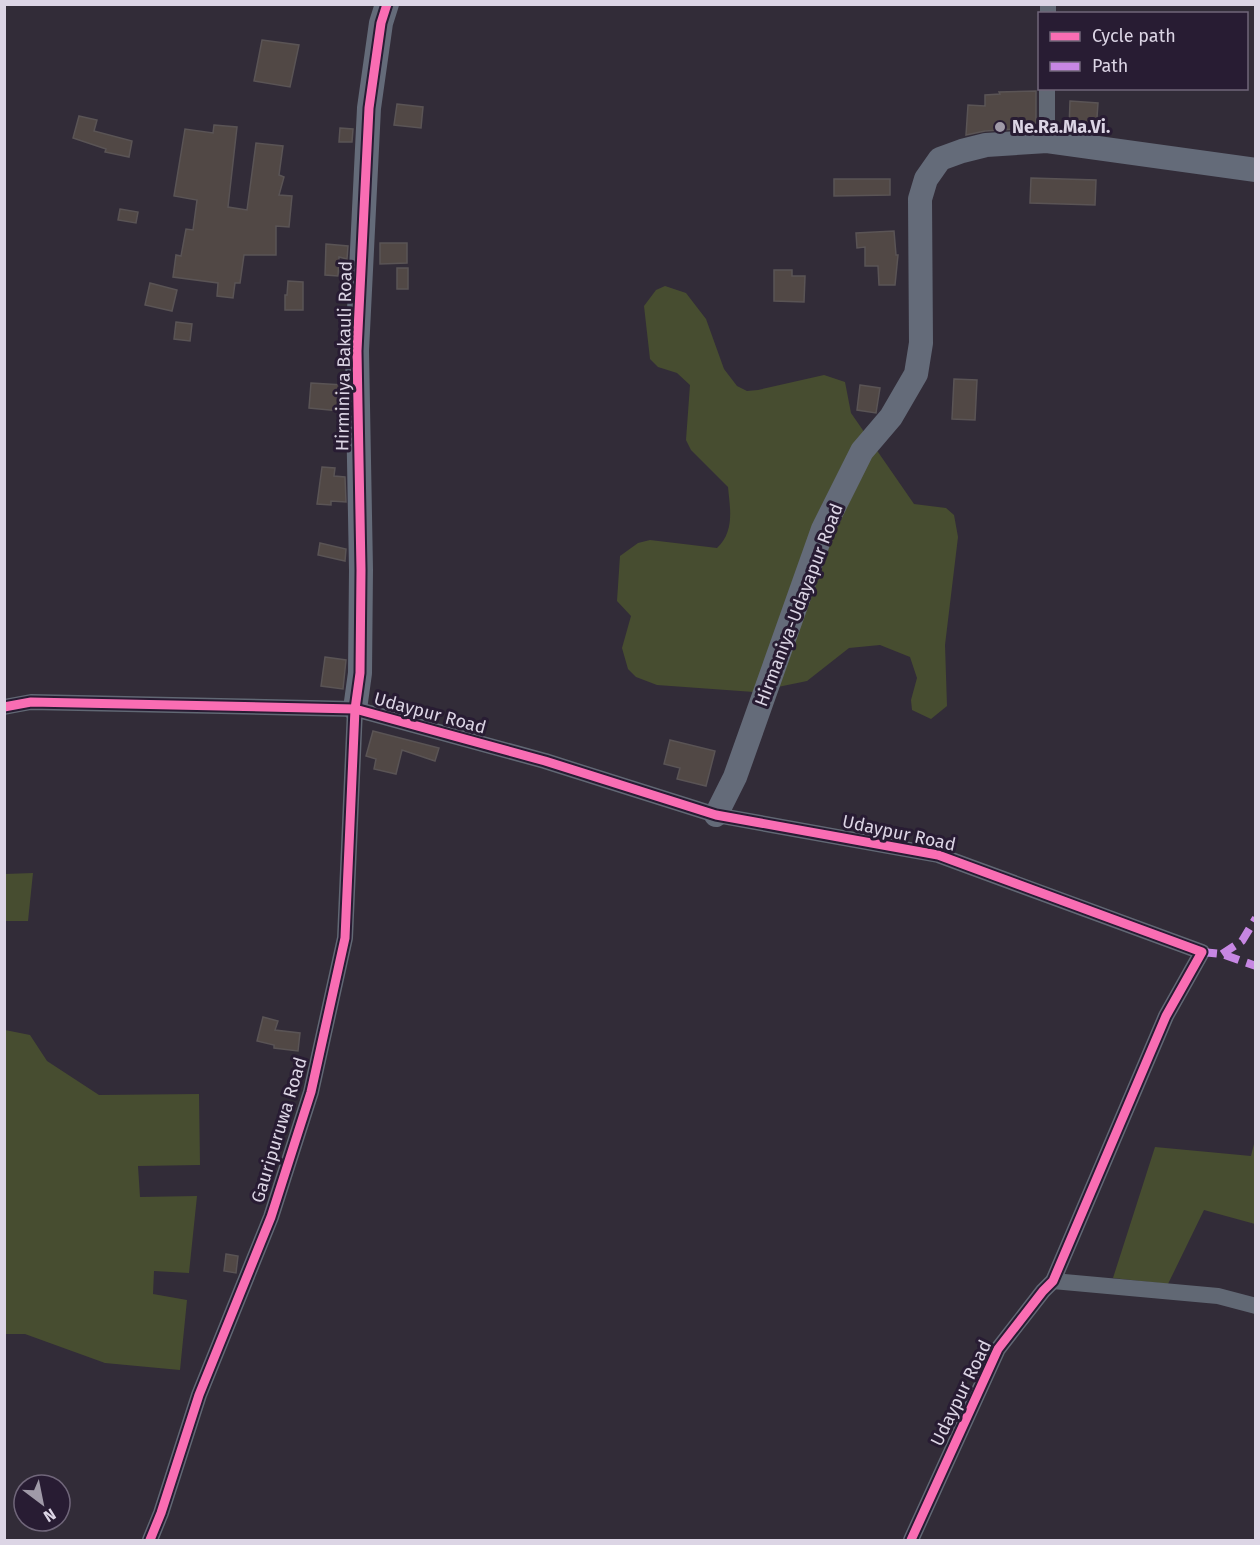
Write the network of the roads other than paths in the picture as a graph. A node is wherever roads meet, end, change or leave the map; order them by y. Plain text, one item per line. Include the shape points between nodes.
1 (387, 4) edge
2 (1047, 90) edge
3 (1047, 141) junction
4 (1256, 170) edge
5 (4, 706) edge
6 (355, 709) junction
7 (716, 815) junction
8 (1053, 1281) junction
9 (1256, 1306) edge
10 (150, 1540) edge
11 (911, 1540) edge

1 - 6 street, Hirminiya Bakauli Road via 369,108 357,351 361,570 360,673
2 - 3 street
3 - 4 street, Hirmaniya-Udayapur Road
3 - 7 street, Hirmaniya-Udayapur Road via 986,145 962,151 940,159 926,178 920,199 921,343 916,374 891,417 862,451 823,529 735,777
5 - 6 street, Udaypur Road via 32,702
6 - 7 street, Udaypur Road via 545,761
6 - 10 street, Gauripuruwa Road via 345,938 311,1092 271,1217 199,1395
7 - 8 street, Udaypur Road via 938,855 1202,952 1166,1016
8 - 9 street via 1218,1296
8 - 11 street, Udaypur Road via 998,1348

